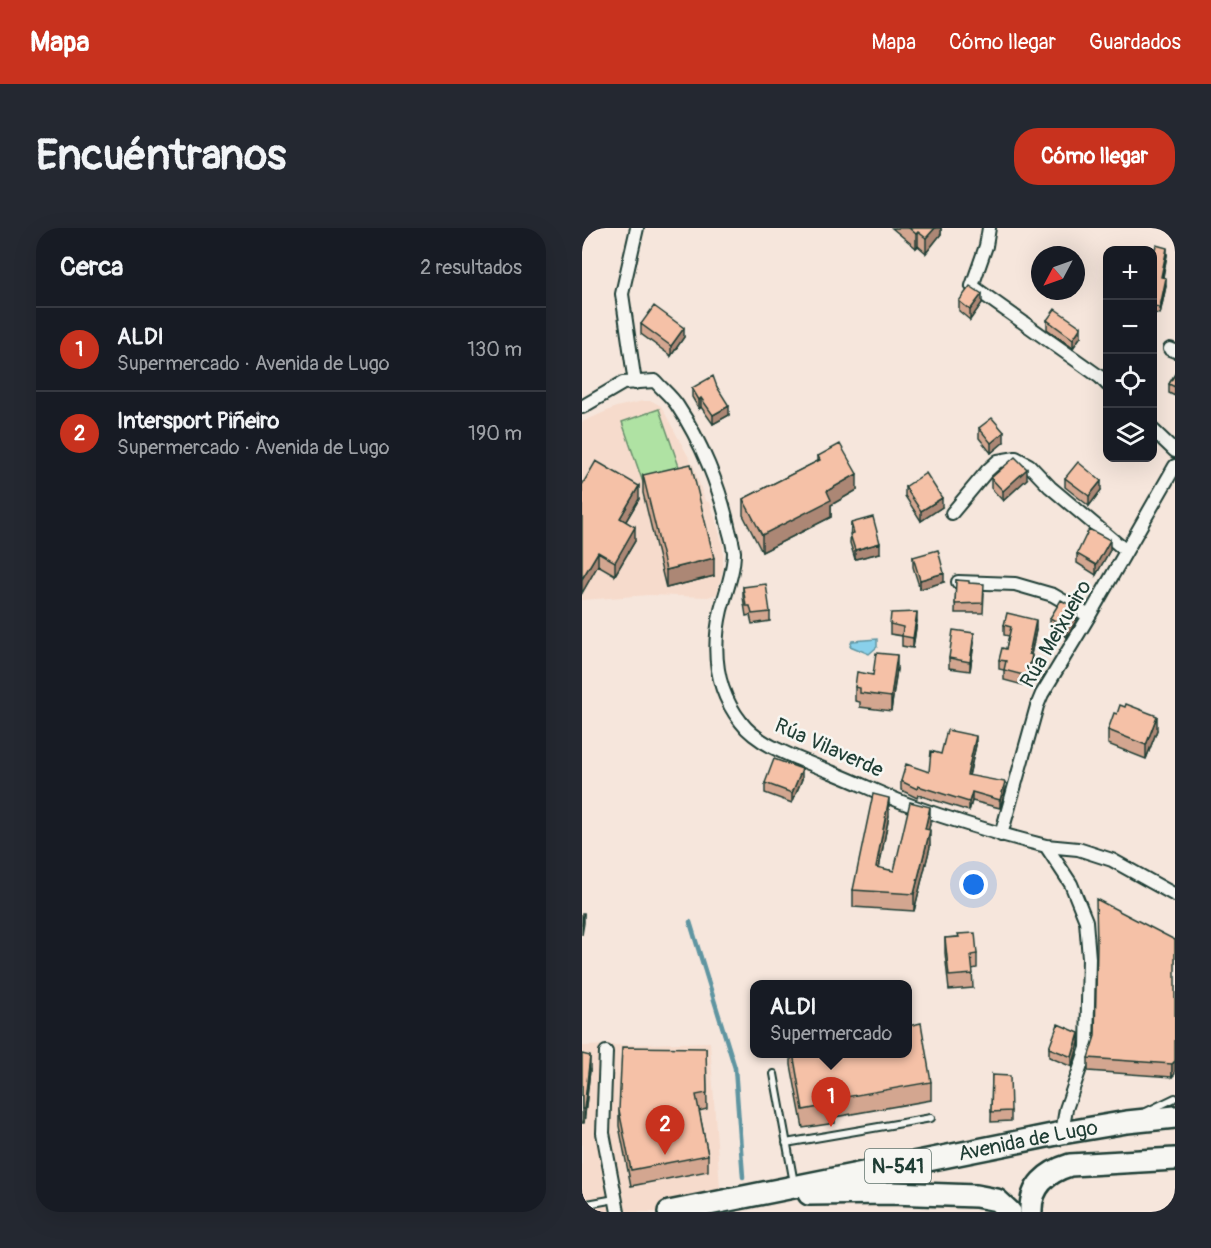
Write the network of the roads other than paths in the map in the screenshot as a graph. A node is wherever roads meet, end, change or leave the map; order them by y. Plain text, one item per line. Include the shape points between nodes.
1 (637, 228) edge
2 (989, 228) edge
3 (1103, 380) edge
4 (635, 382) junction
5 (582, 407) edge
6 (1157, 434) edge
7 (1175, 451) edge
8 (1175, 466) edge
9 (952, 513) dead end
10 (1126, 551) junction
11 (958, 582) edge
12 (1089, 616) junction
13 (1001, 834) junction
14 (1046, 846) junction
15 (1175, 895) edge
16 (606, 1052) dead end
17 (774, 1074) dead end
18 (1175, 1098) edge
19 (1175, 1117) edge
20 (932, 1118) dead end
21 (1127, 1122) junction
22 (1062, 1133) junction
23 (786, 1143) junction
24 (1175, 1159) edge
25 (795, 1187) junction
26 (760, 1194) junction
27 (615, 1199) junction
28 (582, 1205) edge
29 (618, 1212) edge
30 (669, 1212) edge
31 (1010, 1212) edge
32 (1031, 1212) edge

1 - 4 street via 622,294
2 - 3 street via 972,286
4 - 5 street via 622,383
4 - 13 street, Rúa Vilaverde via 655,381 676,403 709,467 725,512 734,551 715,644 716,667 741,723 752,734 801,759 913,807
6 - 7 street
8 - 10 street, Rúa Meixueiro
9 - 10 street via 998,461 1016,458 1029,465
10 - 12 street, Rúa Meixueiro
11 - 12 street via 1015,584 1053,595
12 - 13 street, Rúa Meixueiro via 1036,706
13 - 14 street, Rúa Vilaverde
14 - 15 street, Rúa Vilaverde via 1078,849 1112,860
14 - 22 street via 1071,884 1086,921 1089,958 1087,1048
16 - 27 street via 603,1133
17 - 23 lane
18 - 21 lane
19 - 21 highway, Avenida de Lugo / N-541
20 - 23 lane
21 - 22 highway, Avenida de Lugo / N-541
22 - 25 highway, Avenida de Lugo / N-541
23 - 25 lane
24 - 32 highway via 1058,1168 1042,1179 1035,1190
25 - 26 highway, Avenida de Lugo / N-541
26 - 30 highway, Avenida de Lugo / N-541
26 - 31 highway via 976,1197 997,1200
27 - 28 lane
27 - 29 street

